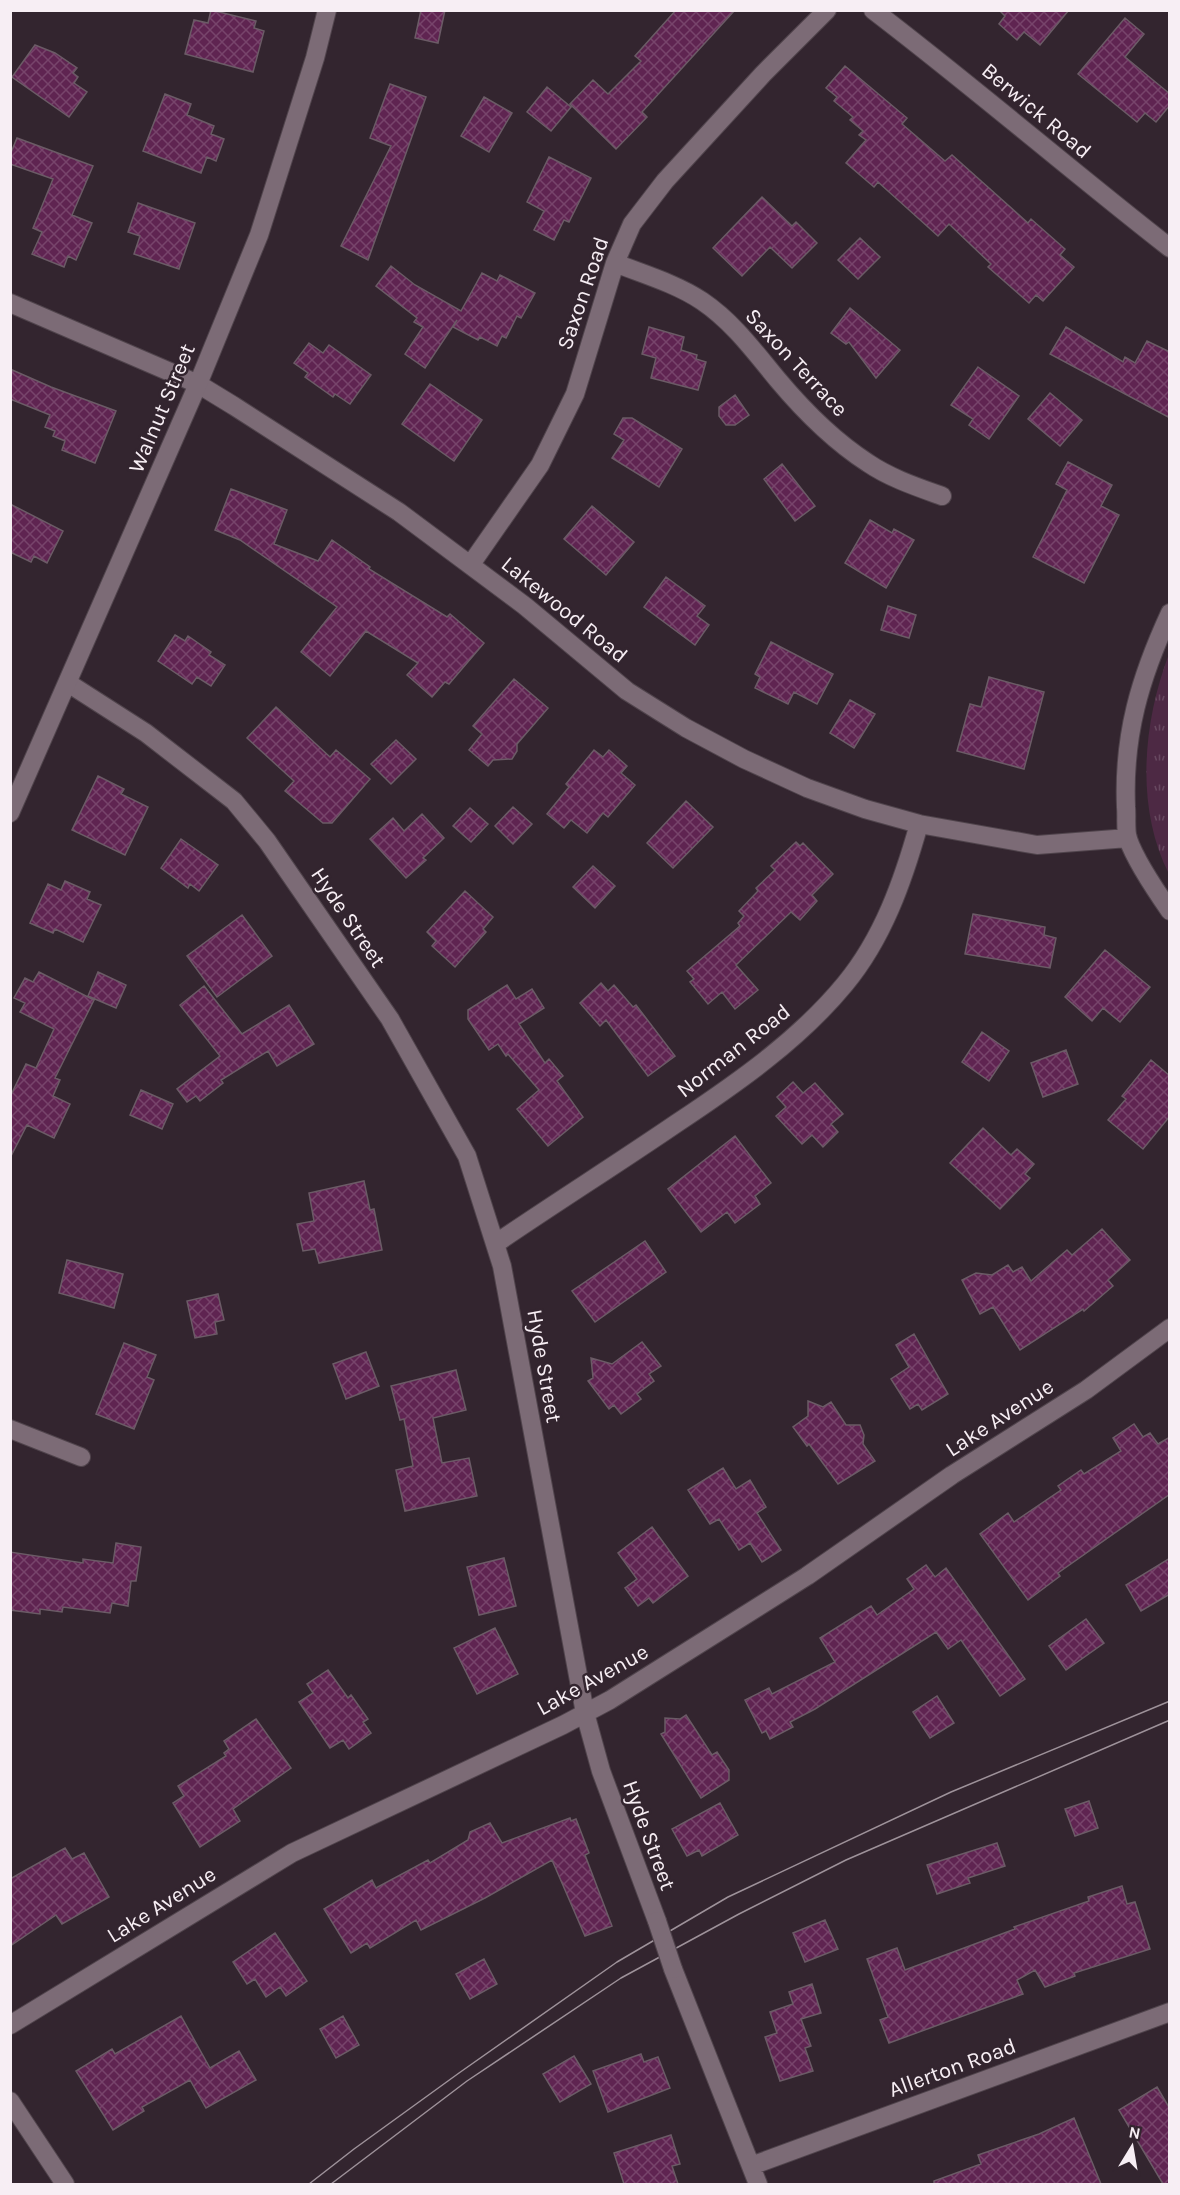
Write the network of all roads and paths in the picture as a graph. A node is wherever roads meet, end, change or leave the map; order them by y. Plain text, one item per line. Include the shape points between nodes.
1 (327, 10) edge
2 (827, 10) edge
3 (873, 10) edge
4 (1170, 248) edge
5 (615, 263) junction
6 (10, 303) edge
7 (198, 384) junction
8 (942, 496) dead end
9 (471, 564) junction
10 (1170, 613) edge
11 (68, 683) junction
12 (10, 813) edge
13 (919, 824) junction
14 (1128, 838) junction
15 (1170, 911) edge
16 (495, 1244) junction
17 (1170, 1328) edge
18 (10, 1429) edge
19 (81, 1457) dead end
20 (585, 1713) junction
21 (1170, 2012) edge
22 (10, 2025) edge
23 (10, 2101) edge
24 (751, 2166) junction
25 (65, 2184) edge
26 (758, 2184) edge

1 - 7 street, Walnut Street via 259,235
2 - 5 street, Saxon Road via 665,180 632,224
3 - 4 street, Berwick Road
5 - 8 street, Saxon Terrace via 701,300 730,323 829,433 868,464 902,482
5 - 9 street, Saxon Road via 575,394 540,465
6 - 7 street, Lakewood Road
7 - 9 street, Lakewood Road via 389,506
7 - 11 street, Walnut Street
9 - 13 street, Lakewood Road via 627,691 686,728 807,788
10 - 14 street via 1149,657 1135,704 1127,749
11 - 12 street, Walnut Street
11 - 16 street, Hyde Street via 147,733 234,801 267,841 390,1019 462,1146
13 - 14 street, Lakewood Road via 1036,845
13 - 16 street, Norman Road via 892,906 869,949 846,984 804,1027 738,1082
14 - 15 street
16 - 20 street, Hyde Street via 518,1347
17 - 20 street, Lake Avenue via 1086,1390 952,1475 807,1576
18 - 19 street
20 - 22 street, Lake Avenue via 292,1853
20 - 24 street, Hyde Street, bridge via 601,1771
21 - 24 street, Allerton Road
23 - 25 street
24 - 26 street, Hyde Street

